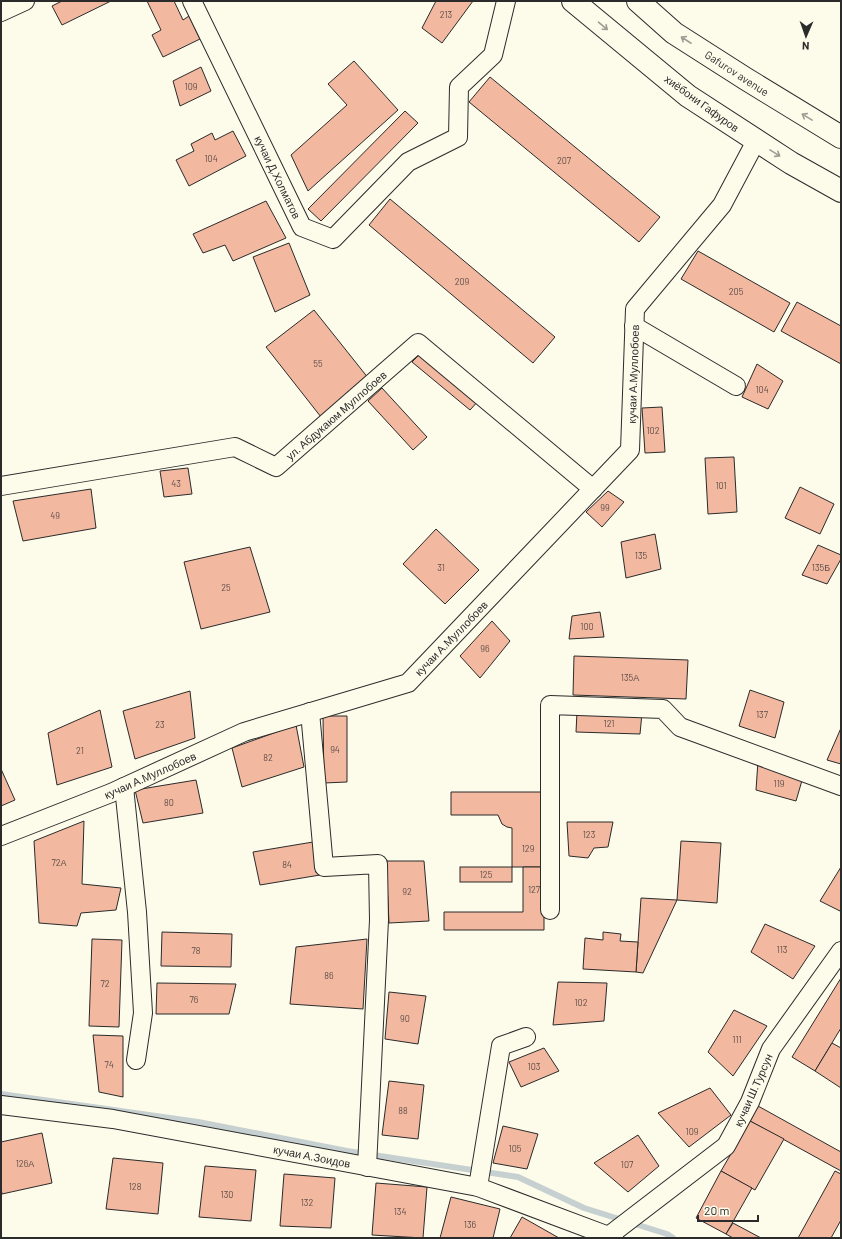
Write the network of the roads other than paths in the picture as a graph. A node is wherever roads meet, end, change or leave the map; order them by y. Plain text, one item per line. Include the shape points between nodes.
1 (25, 1) edge
2 (192, 1) edge
3 (506, 1) edge
4 (573, 1) edge
5 (638, 1) edge
6 (1, 12) edge
7 (841, 137) edge
8 (756, 141) junction
9 (841, 191) edge
10 (635, 318) junction
11 (736, 386) dead end
12 (1, 486) edge
13 (593, 489) junction
14 (310, 712) junction
15 (841, 786) edge
16 (124, 787) junction
17 (1, 836) edge
18 (550, 910) dead end
19 (841, 951) edge
20 (526, 1037) dead end
21 (136, 1060) dead end
22 (1, 1105) edge
23 (368, 1158) junction
24 (478, 1187) junction
25 (616, 1231) edge

1 - 6 street
2 - 3 street, кучаи Д,Холматов via 302,227 334,239 408,162 458,137 459,87 493,56
4 -> 8 highway, хиёбони Гафуров via 688,96
7 -> 5 highway, Gafurov avenue via 674,33
8 -> 9 highway, хиёбони Гафуров
8 - 10 street via 722,205
10 - 11 street
10 - 13 street, кучаи А.Муллобоев via 630,450
12 - 13 street, ул. Абдукаюм Муллобоев via 235,447 276,466 418,343
13 - 14 street, кучаи А.Муллобоев via 408,683
14 - 16 street, кучаи А.Муллобоев via 244,732
14 - 23 street via 324,867 378,864 379,920
15 - 18 street via 680,727 663,709 550,705
16 - 17 street, кучаи А.Муллобоев
16 - 21 street via 137,912 143,1012
19 - 25 street, кучаи Ш.Турсун via 771,1049 750,1102 726,1146
20 - 24 street via 501,1046
22 - 23 street, кучаи А.Зоидов
23 - 24 street, кучаи А.Зоидов
24 - 25 street, кучаи А.Зоидов

